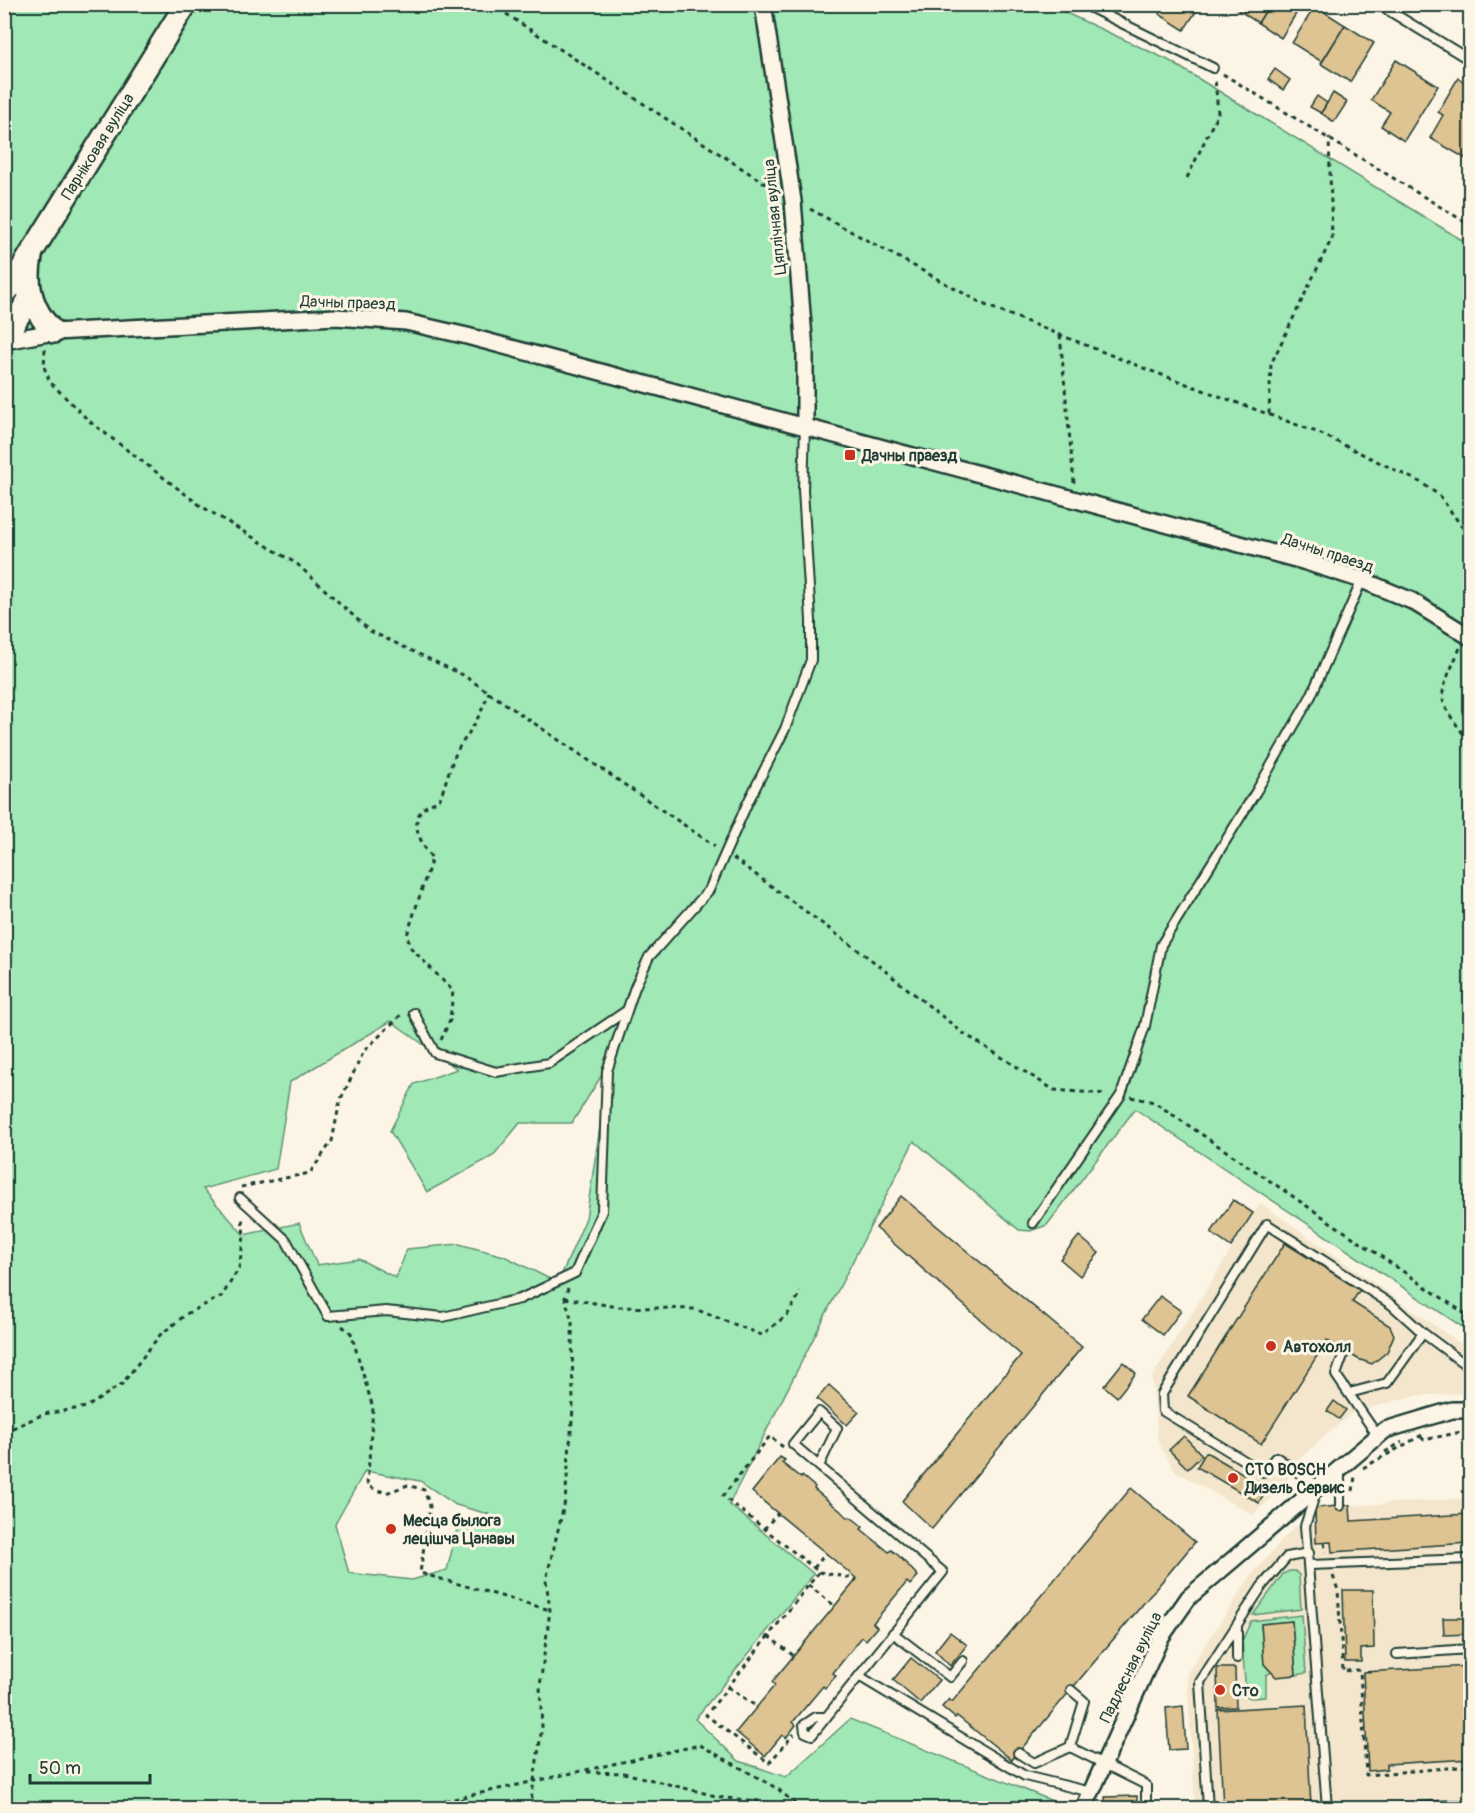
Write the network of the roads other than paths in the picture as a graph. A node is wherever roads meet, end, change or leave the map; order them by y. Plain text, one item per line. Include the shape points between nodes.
1 (186, 4) edge
2 (763, 4) edge
3 (1083, 4) edge
4 (1378, 4) edge
5 (1470, 60) edge
6 (1213, 68) road end
7 (33, 247) junction
8 (7, 292) edge
9 (30, 292) junction
10 (50, 332) junction
11 (4, 340) edge
12 (805, 427) junction
13 (1362, 580) junction
14 (1468, 636) edge
15 (626, 1011) junction
16 (414, 1013) road end
17 (240, 1198) road end
18 (1033, 1223) dead end
19 (1424, 1333) junction
20 (1345, 1350) dead end
21 (1470, 1368) edge
22 (1349, 1394) junction
23 (1470, 1410) edge
24 (1377, 1435) junction
25 (819, 1466) junction
26 (1340, 1467) junction
27 (1317, 1486) junction
28 (1340, 1506) road end
29 (1309, 1553) junction
30 (1470, 1559) edge
31 (1310, 1565) junction
32 (1237, 1625) junction
33 (893, 1633) junction
34 (1470, 1649) edge
35 (1397, 1654) dead end
36 (1237, 1658) dead end
37 (963, 1661) dead end
38 (859, 1676) junction
39 (1071, 1690) dead end
40 (825, 1717) dead end
41 (1070, 1747) junction
42 (1018, 1753) dead end
43 (1104, 1764) junction
44 (1091, 1792) junction
45 (1084, 1809) edge
46 (1146, 1809) edge
47 (1208, 1809) edge
48 (1327, 1809) edge
49 (1393, 1809) edge
50 (1458, 1809) edge

1 - 7 street, Парніковая вуліца
2 - 12 street, Цяплічная вуліца via 793,201 805,351
3 - 6 lane
4 - 5 lane
7 - 8 street, Парніковая вуліца
7 - 9 street
8 - 9 street via 20,283
9 - 10 street
9 - 11 street via 29,301
10 - 11 street, Дачны праезд
10 - 12 street, Дачны праезд via 276,318 387,320 467,336
12 - 13 street, Дачны праезд
12 - 15 lane via 803,490 811,660 785,729 709,890 649,957
13 - 14 street, Дачны праезд via 1412,601
13 - 18 lane via 1311,696 1161,945 1145,1026 1121,1095
15 - 16 lane via 549,1063 496,1072 435,1053
15 - 17 lane via 606,1071 602,1211 574,1273 520,1299 443,1317 386,1311 328,1316 286,1240
19 - 21 lane
19 - 22 lane via 1387,1383
19 - 27 lane via 1392,1305 1267,1224 1162,1394 1163,1410 1263,1472 1276,1457
20 - 22 lane via 1336,1375
22 - 24 lane
23 - 24 street, Падлесная вуліца via 1425,1417
24 - 26 street, Падлесная вуліца
25 - 25 lane via 793,1444 819,1412 837,1428
25 - 33 lane via 943,1572
26 - 27 street, Падлесная вуліца
26 - 28 lane
27 - 29 lane via 1305,1526
27 - 43 street, Падлесная вуліца via 1183,1604 1161,1637
29 - 31 lane
29 - 32 lane via 1287,1557
30 - 31 lane
31 - 48 lane
32 - 36 lane
32 - 47 lane via 1200,1682
33 - 37 lane via 950,1677
33 - 38 lane
34 - 35 lane
38 - 40 lane
38 - 44 lane via 1025,1776
39 - 41 lane via 1084,1701
41 - 42 lane via 1034,1763
41 - 43 lane
43 - 44 street, Падлесная вуліца
43 - 46 lane via 1146,1785
44 - 45 street, Падлесная вуліца
49 - 50 lane via 1458,1805

